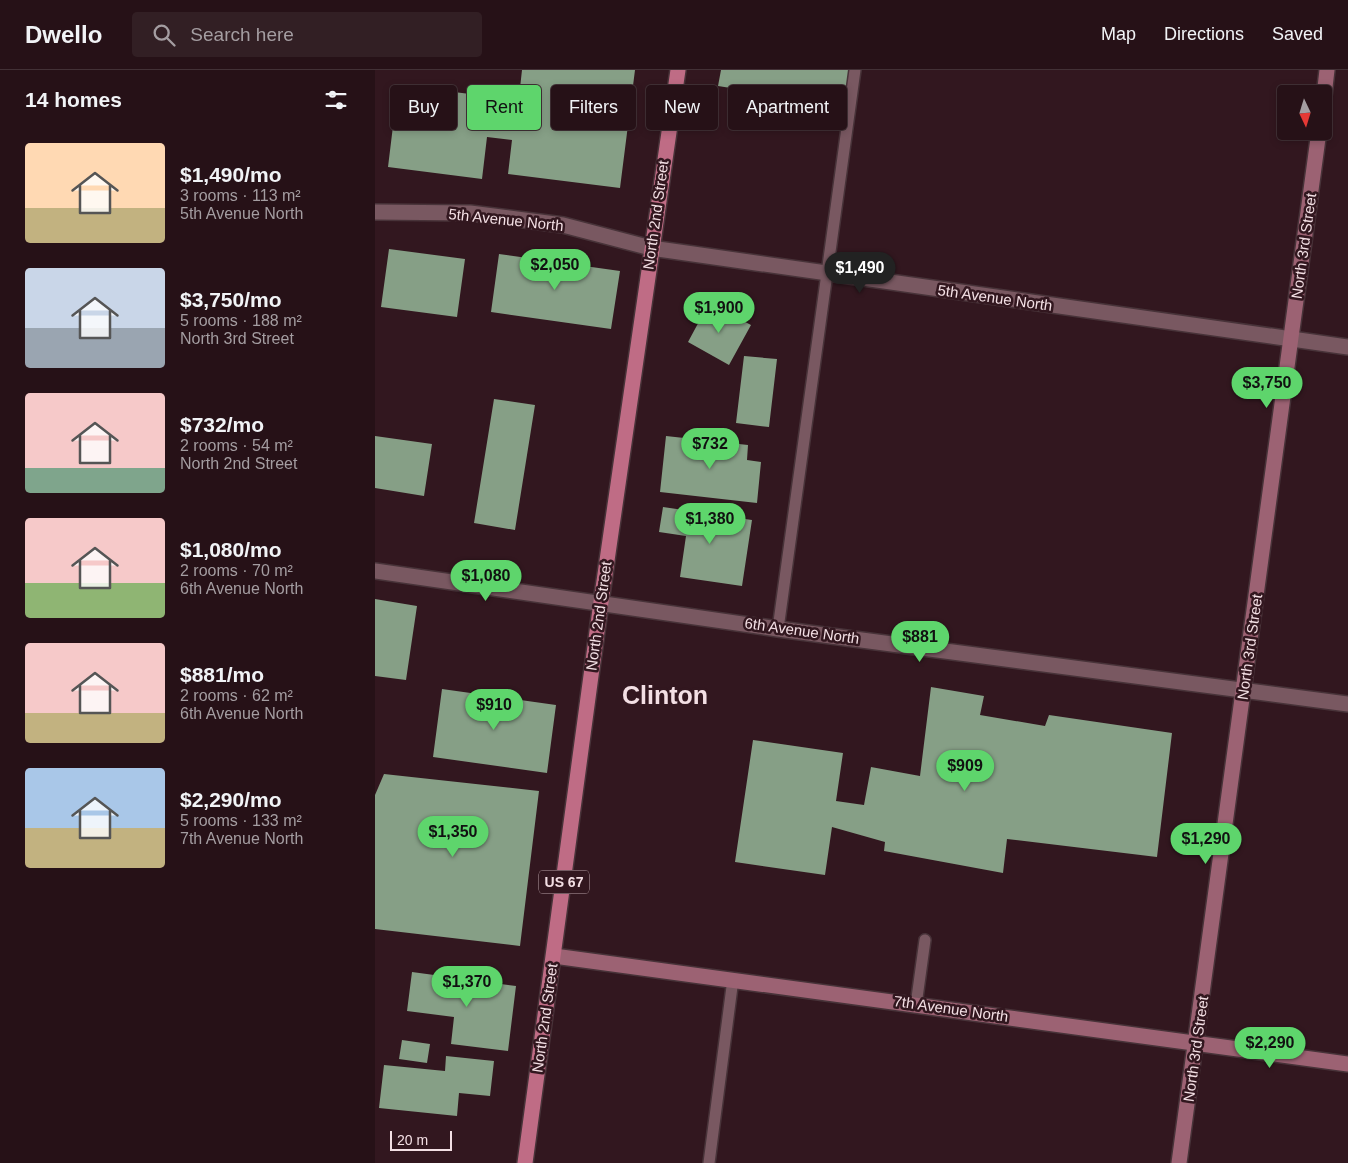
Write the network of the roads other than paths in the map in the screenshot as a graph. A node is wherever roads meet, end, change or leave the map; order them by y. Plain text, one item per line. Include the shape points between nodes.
1 (678, 70) edge
2 (855, 70) edge
3 (1327, 70) edge
4 (1325, 85) edge
5 (1318, 140) edge
6 (375, 212) edge
7 (651, 248) junction
8 (828, 275) junction
9 (1291, 339) junction
10 (1348, 348) edge
11 (375, 571) edge
12 (601, 602) junction
13 (779, 629) junction
14 (1244, 691) junction
15 (1348, 704) edge
16 (925, 940) dead end
17 (554, 956) junction
18 (733, 979) junction
19 (916, 1004) junction
20 (1197, 1044) junction
21 (1348, 1064) edge
22 (525, 1163) edge
23 (710, 1163) edge
24 (1179, 1163) edge

1 - 7 main road, North 2nd Street / US 67
2 - 8 lane
3 - 4 street
5 - 9 street, North 3rd Street
6 - 7 street, 5th Avenue North via 470,214 563,225
7 - 8 street, 5th Avenue North
7 - 12 main road, North 2nd Street / US 67
8 - 9 street, 5th Avenue North
8 - 13 lane
9 - 10 street, 5th Avenue North
9 - 14 street, North 3rd Street
11 - 12 street, 6th Avenue North
12 - 13 street, 6th Avenue North
12 - 17 main road, North 2nd Street / US 67
13 - 14 street, 6th Avenue North
14 - 15 street, 6th Avenue North
14 - 20 street, North 3rd Street
16 - 19 lane
17 - 18 street, 7th Avenue North
17 - 22 main road, North 2nd Street / US 67
18 - 19 street, 7th Avenue North
18 - 23 lane
19 - 20 street, 7th Avenue North
20 - 21 street, 7th Avenue North
20 - 24 street, North 3rd Street

